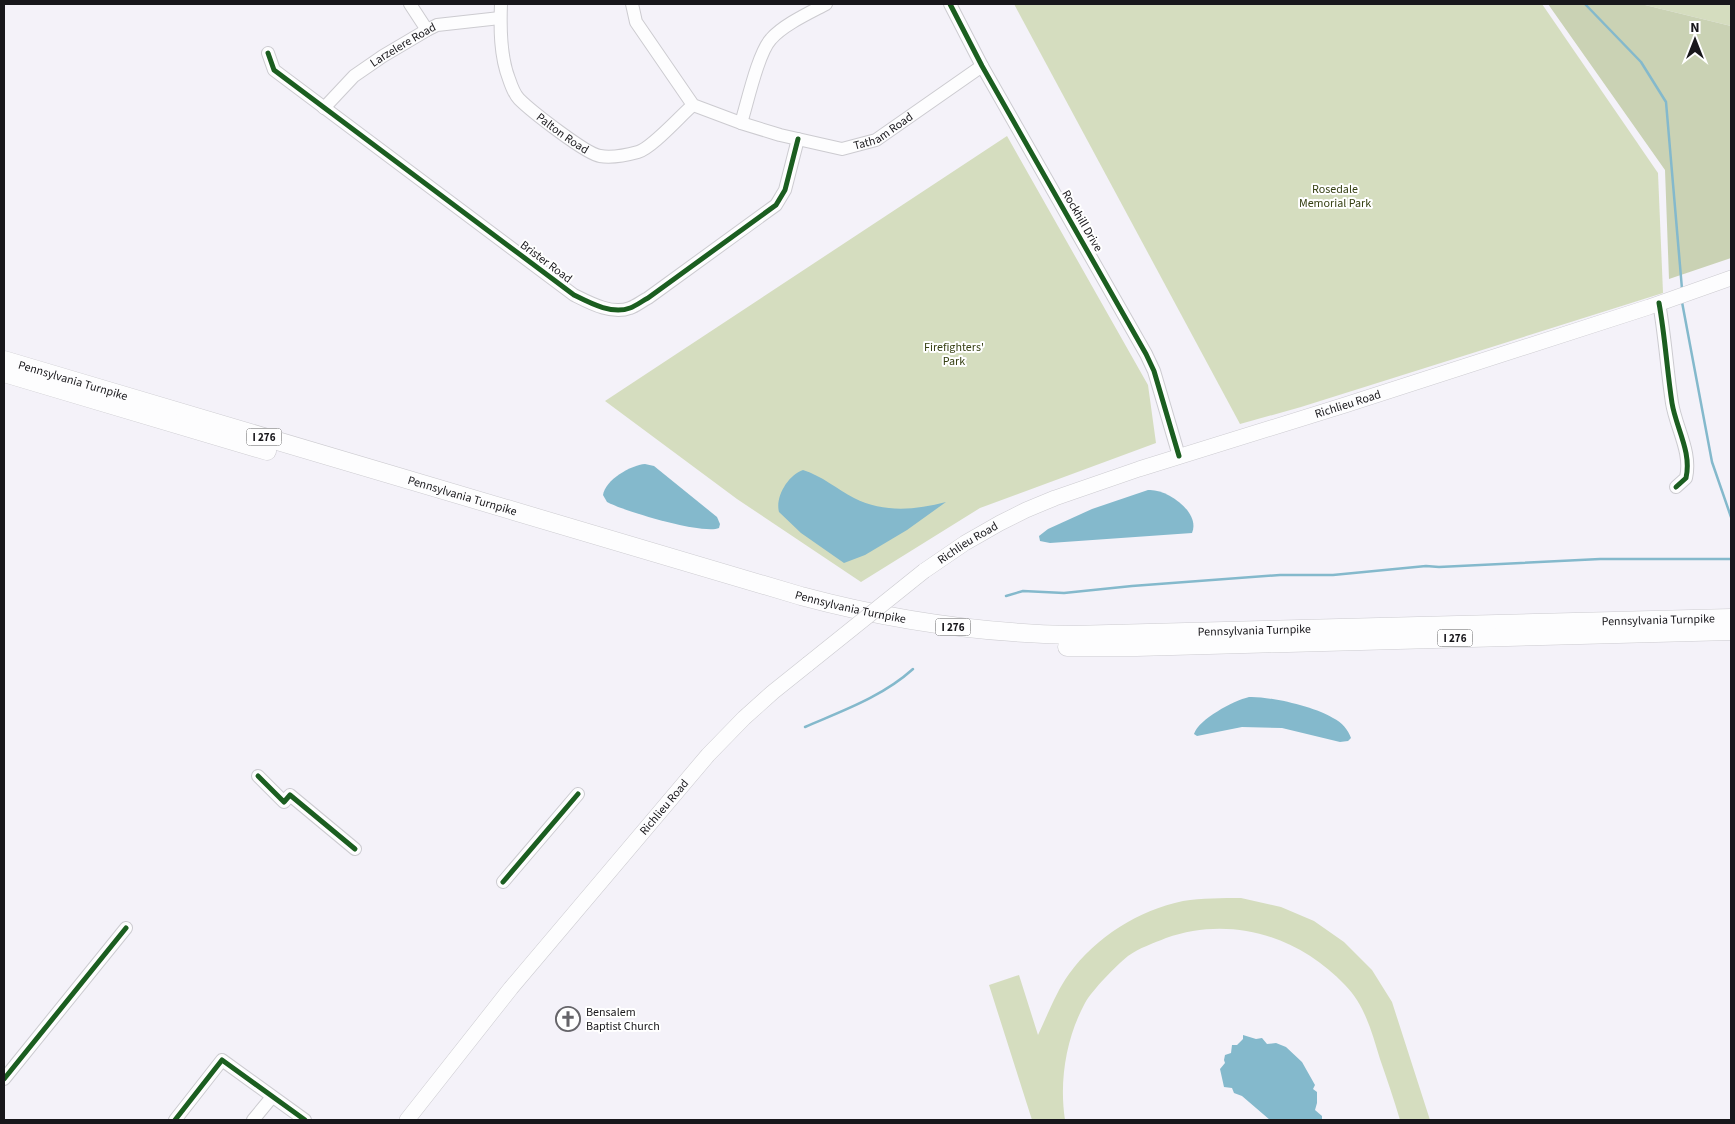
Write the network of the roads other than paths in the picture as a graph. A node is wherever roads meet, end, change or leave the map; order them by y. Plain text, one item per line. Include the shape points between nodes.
1 (410, 4) edge
2 (500, 4) edge
3 (632, 4) edge
4 (826, 4) edge
5 (950, 4) edge
6 (500, 18) junction
7 (427, 30) junction
8 (268, 53) dead end
9 (982, 66) junction
10 (692, 105) junction
11 (324, 108) junction
12 (741, 123) junction
13 (798, 139) junction
14 (1731, 278) edge
15 (1659, 303) junction
16 (4, 360) edge
17 (4, 373) edge
18 (4, 382) edge
19 (129, 410) junction
20 (1179, 456) junction
21 (1676, 487) dead end
22 (1731, 618) edge
23 (1731, 631) edge
24 (258, 776) dead end
25 (578, 794) dead end
26 (355, 849) dead end
27 (503, 882) dead end
28 (126, 928) dead end
29 (4, 1079) edge
30 (272, 1097) junction
31 (175, 1120) edge
32 (253, 1120) edge
33 (305, 1120) edge
34 (407, 1120) edge

1 - 7 street
2 - 6 street, Palton Road
3 - 10 street via 636,22
4 - 12 street via 796,20 770,40 759,62
5 - 9 street, Rockhill Drive
6 - 7 street, Larzelere Road via 437,25
6 - 10 street, Palton Road via 504,62 518,98 568,138 599,156 640,152
7 - 11 street, Larzelere Road via 354,76
8 - 11 street, Brister Road via 274,70
9 - 13 street, Tatham Road via 876,140 842,149
9 - 20 street, Rockhill Drive via 1146,354
10 - 12 street, Tatham Road
11 - 13 street, Brister Road via 574,295 612,310 630,309 648,298 776,206 785,190
12 - 13 street, Tatham Road
14 - 15 main road, Richlieu Road
15 - 20 main road, Richlieu Road
15 - 21 street via 1673,406 1688,461 1686,478
16 - 22 highway, Pennsylvania Turnpike / I 276 via 801,596 924,622 993,631 1071,635
17 - 19 highway, Pennsylvania Turnpike / I 276
18 - 19 highway
19 - 23 highway, Pennsylvania Turnpike / I 276 via 803,608 870,625 948,638 1037,646 1105,647
20 - 34 main road, Richlieu Road, bridge via 1055,498 966,543 924,571 773,692 708,755 511,988
24 - 26 street via 284,802 290,795
25 - 27 street
28 - 29 street
30 - 31 street via 222,1060
30 - 32 street
30 - 33 street

